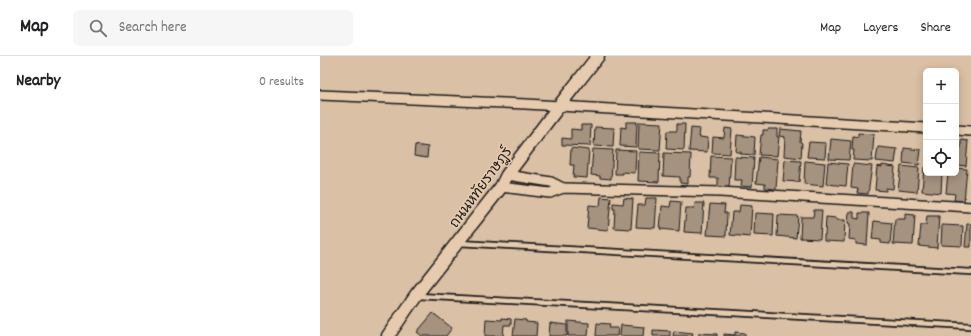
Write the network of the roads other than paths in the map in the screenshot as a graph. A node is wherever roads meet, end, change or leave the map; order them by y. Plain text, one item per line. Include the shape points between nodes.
1 (598, 56) edge
2 (320, 94) edge
3 (559, 106) junction
4 (923, 128) edge
5 (959, 130) edge
6 (971, 131) edge
7 (507, 176) junction
8 (501, 186) junction
9 (563, 188) junction
10 (971, 207) edge
11 (457, 243) junction
12 (971, 272) edge
13 (416, 296) junction
14 (971, 326) edge
15 (388, 336) edge

1 - 3 main road, ถนนหทัยราษฎร์
2 - 3 street
3 - 4 street
3 - 7 main road, ถนนหทัยราษฎร์
5 - 6 street
7 - 8 main road, ถนนหทัยราษฎร์
7 - 9 street via 551,182
8 - 9 street via 550,193
8 - 11 main road, ถนนหทัยราษฎร์
9 - 10 street via 720,192
11 - 12 lane
11 - 13 main road, ถนนหทัยราษฎร์
13 - 14 lane
13 - 15 main road, ถนนหทัยราษฎร์

